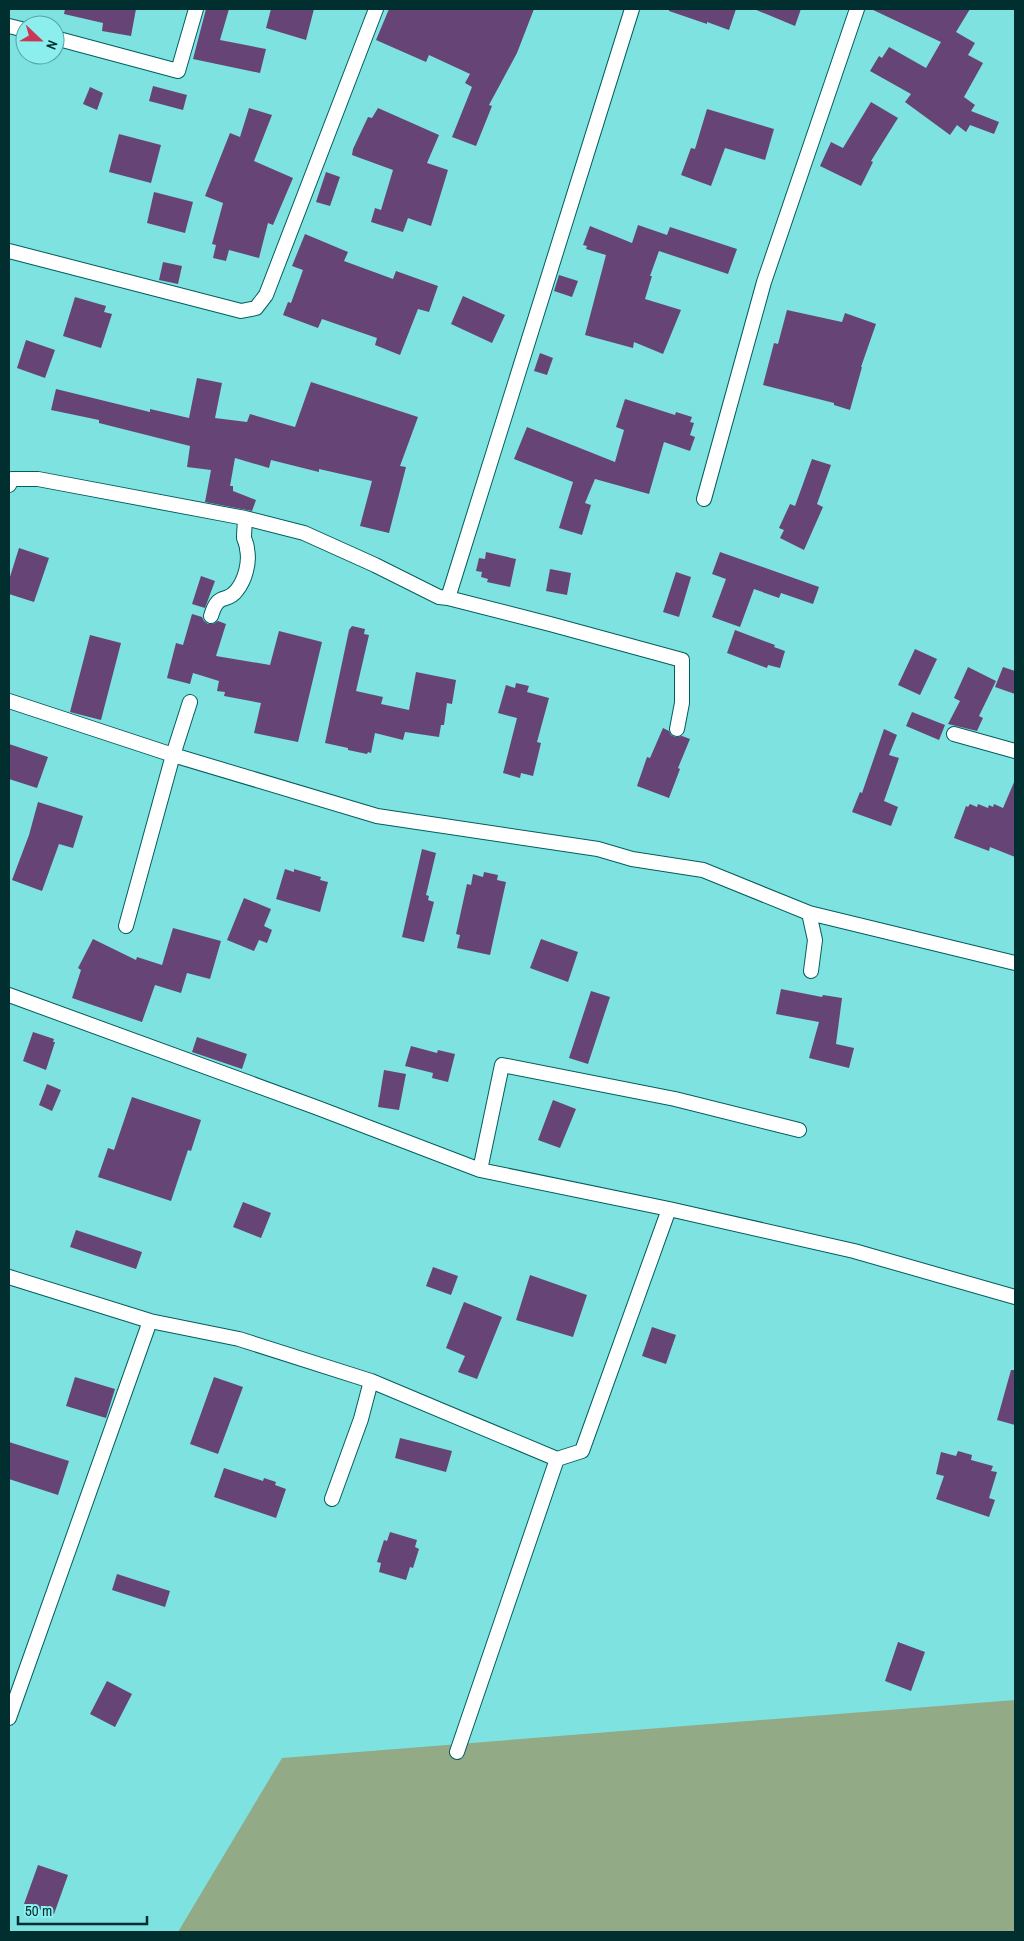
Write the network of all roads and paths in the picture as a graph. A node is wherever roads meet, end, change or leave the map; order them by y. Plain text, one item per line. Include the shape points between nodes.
1 (196, 9) edge
2 (376, 9) edge
3 (632, 9) edge
4 (857, 9) edge
5 (65, 41) edge
6 (9, 251) edge
7 (9, 485) edge
8 (704, 499) dead end
9 (245, 518) junction
10 (448, 598) junction
11 (211, 616) dead end
12 (9, 701) edge
13 (190, 702) dead end
14 (677, 729) dead end
15 (954, 734) dead end
16 (1015, 751) edge
17 (173, 755) junction
18 (809, 913) junction
19 (126, 926) dead end
20 (1015, 963) edge
21 (811, 971) dead end
22 (9, 995) edge
23 (799, 1130) dead end
24 (480, 1170) junction
25 (669, 1209) junction
26 (9, 1277) edge
27 (1015, 1297) edge
28 (150, 1321) junction
29 (371, 1380) junction
30 (557, 1459) junction
31 (332, 1498) dead end
32 (9, 1718) edge
33 (457, 1752) dead end

1 - 5 street via 178,71
2 - 6 street via 266,295 256,308 241,311
3 - 10 street
4 - 8 street via 764,282
7 - 9 street via 12,480 38,479
9 - 10 street via 304,533 439,597
9 - 11 street via 248,563 244,577 237,591 215,604
10 - 14 street via 682,660 682,703
12 - 17 street
13 - 17 street
15 - 16 street
17 - 18 street via 377,816 598,849 632,859 703,870
17 - 19 street
18 - 20 street
18 - 21 street via 815,940
22 - 24 street
23 - 24 street via 675,1099 502,1065
24 - 25 street
25 - 27 street via 854,1251
25 - 30 street via 582,1451
26 - 28 street
28 - 29 street via 239,1339
28 - 32 street
29 - 30 street
29 - 31 street via 361,1419
30 - 33 street

